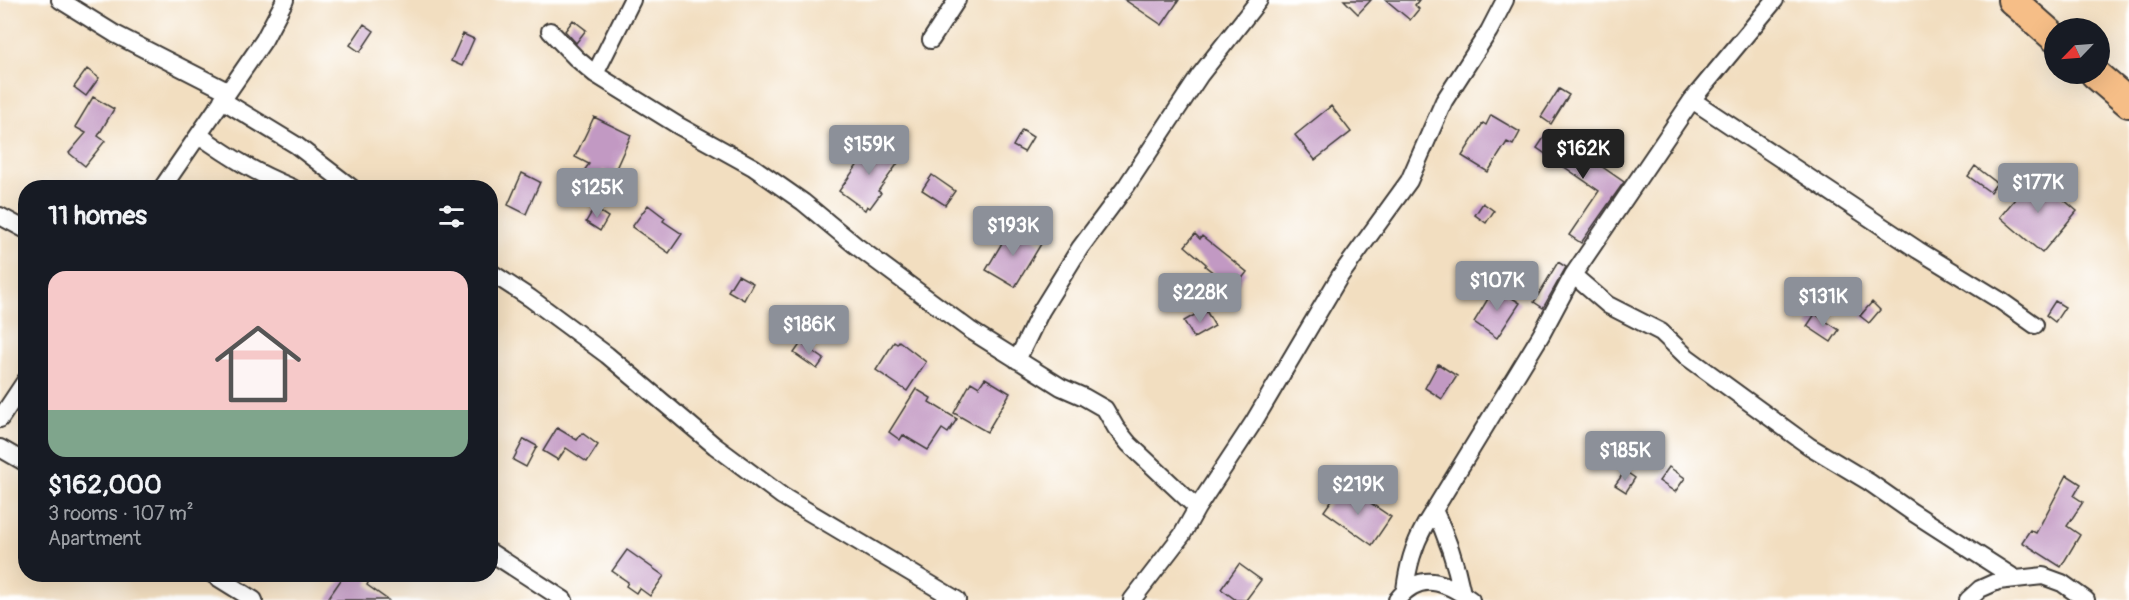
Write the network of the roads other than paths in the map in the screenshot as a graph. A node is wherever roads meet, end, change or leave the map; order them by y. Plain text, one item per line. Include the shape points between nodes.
1 (60, 0) edge
2 (285, 0) edge
3 (632, 0) edge
4 (957, 0) edge
5 (1259, 0) edge
6 (1505, 0) edge
7 (1775, 0) edge
8 (2012, 0) edge
9 (2044, 28) edge
10 (550, 31) dead end
11 (931, 40) dead end
12 (595, 74) junction
13 (2107, 84) edge
14 (224, 96) junction
15 (1692, 100) junction
16 (2129, 103) edge
17 (199, 135) junction
18 (168, 180) edge
19 (272, 180) edge
20 (342, 180) edge
21 (0, 216) edge
22 (18, 226) edge
23 (1573, 275) junction
24 (498, 277) edge
25 (2035, 325) dead end
26 (1017, 360) junction
27 (18, 392) edge
28 (0, 419) edge
29 (0, 448) edge
30 (18, 458) edge
31 (1197, 508) junction
32 (1434, 510) junction
33 (498, 557) edge
34 (2016, 579) junction
35 (225, 582) edge
36 (1401, 595) edge
37 (1467, 596) edge
38 (254, 600) edge
39 (564, 600) edge
40 (957, 600) edge
41 (1132, 600) edge
42 (1968, 600) edge
43 (2086, 600) edge

1 - 14 street
2 - 14 street via 264,40
3 - 12 street
4 - 11 street
5 - 26 street via 1200,75 1080,248 1041,311
6 - 31 street via 1444,101 1409,181 1340,276
7 - 15 street
8 - 9 highway
10 - 12 street
12 - 26 street via 753,167 970,330
13 - 16 highway
14 - 17 street
14 - 20 street
15 - 23 street
15 - 25 street
17 - 18 street
17 - 19 street via 232,159
21 - 22 street
23 - 32 street via 1541,335
23 - 34 street via 1608,305 1661,332 1687,357 1809,446
24 - 40 street via 607,355 782,496
26 - 31 street via 1105,409 1129,444
27 - 28 street
29 - 30 street
31 - 41 street via 1182,535
32 - 36 street via 1414,545
32 - 37 street
33 - 39 street
34 - 42 street via 1998,581
34 - 43 street via 2043,576 2062,583
35 - 38 street
36 - 37 street via 1414,583 1427,581

